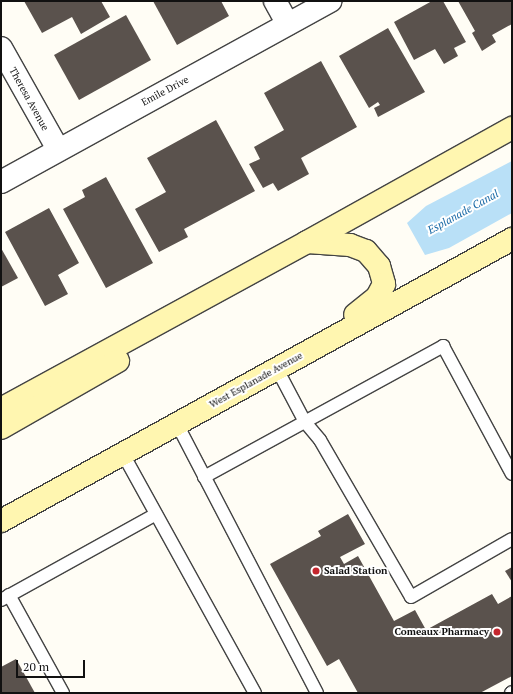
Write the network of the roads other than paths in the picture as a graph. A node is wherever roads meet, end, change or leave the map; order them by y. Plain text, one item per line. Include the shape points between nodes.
1 (275, 1) edge
2 (330, 1) edge
3 (288, 24) junction
4 (1, 48) edge
5 (512, 128) edge
6 (58, 149) junction
7 (1, 182) edge
8 (512, 240) edge
9 (307, 242) junction
10 (145, 329) junction
11 (277, 368) junction
12 (1, 409) edge
13 (306, 422) junction
14 (176, 424) junction
15 (1, 428) edge
16 (123, 454) junction
17 (511, 469) edge
18 (204, 477) junction
19 (34, 503) junction
20 (1, 512) edge
21 (156, 514) junction
22 (1, 521) edge
23 (512, 539) edge
24 (5, 598) edge
25 (63, 693) edge
26 (255, 693) edge
27 (317, 693) edge

1 - 3 street
2 - 3 street, Emile Drive
3 - 6 street, Emile Drive
4 - 6 street, Theresa Avenue
5 - 9 main road
6 - 7 street, Emile Drive
8 - 11 main road, West Esplanade Avenue
9 - 10 main road
9 - 11 main road via 350,246 366,251 379,266 384,284 377,297 364,309
10 - 12 main road
10 - 15 main road via 138,349
11 - 13 lane
11 - 14 main road, West Esplanade Avenue
13 - 17 lane via 443,346
13 - 18 lane
13 - 23 lane via 320,440 411,597
14 - 16 main road, West Esplanade Avenue
14 - 18 lane
16 - 19 main road, West Esplanade Avenue
16 - 21 lane
18 - 27 lane
19 - 20 main road
19 - 22 main road, West Esplanade Avenue
21 - 24 lane
21 - 26 lane
24 - 25 lane

